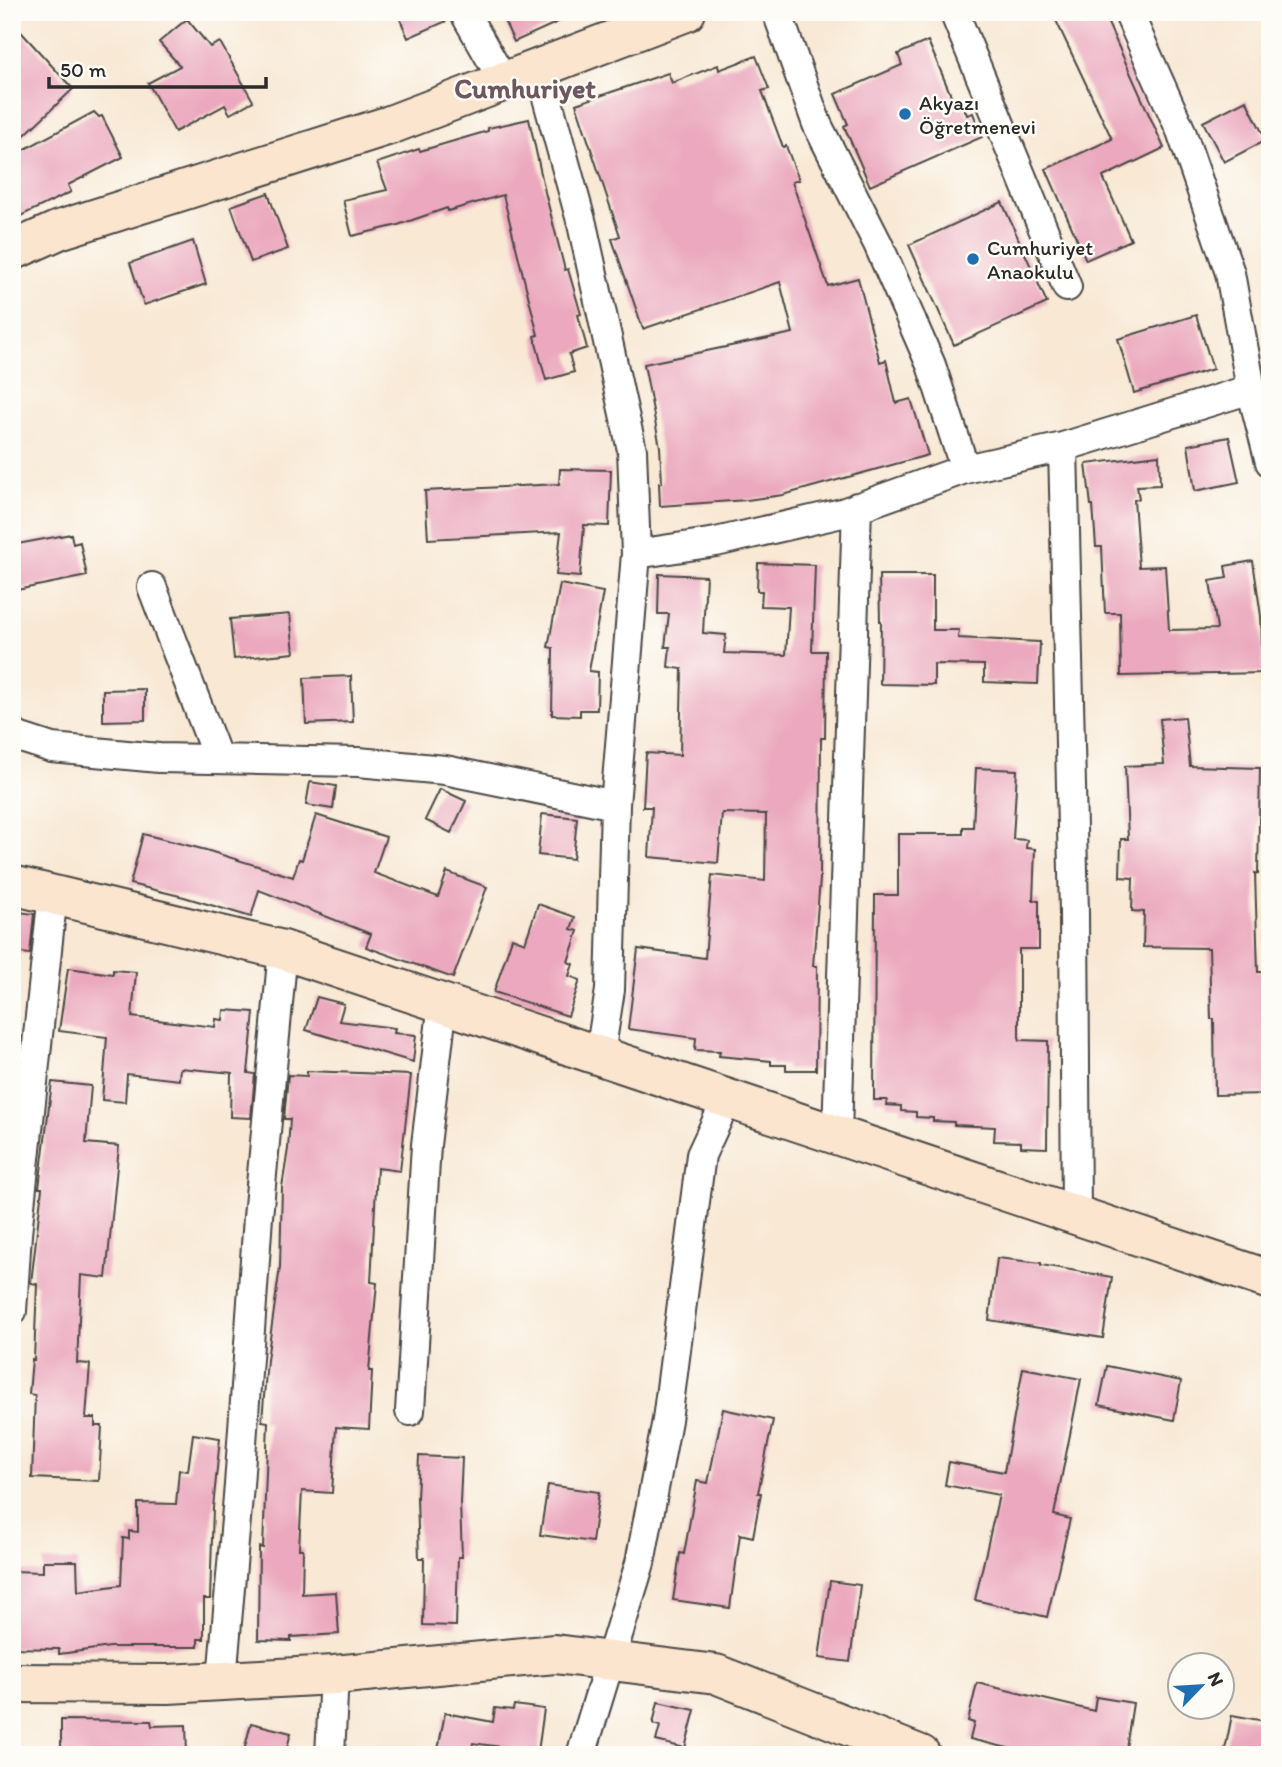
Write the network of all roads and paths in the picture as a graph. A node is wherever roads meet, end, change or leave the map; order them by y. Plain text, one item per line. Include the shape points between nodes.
1 (464, 12) edge
2 (686, 12) edge
3 (777, 12) edge
4 (954, 12) edge
5 (1128, 12) edge
6 (522, 75) junction
7 (12, 251) edge
8 (1067, 287) dead end
9 (1251, 389) junction
10 (1063, 447) junction
11 (1270, 462) edge
12 (965, 470) junction
13 (858, 507) junction
14 (636, 554) junction
15 (152, 587) dead end
16 (12, 732) edge
17 (218, 759) junction
18 (615, 805) junction
19 (12, 886) edge
20 (52, 893) junction
21 (283, 950) junction
22 (443, 1002) junction
23 (600, 1054) junction
24 (727, 1097) junction
25 (837, 1134) junction
26 (1076, 1215) junction
27 (1270, 1280) edge
28 (12, 1311) edge
29 (411, 1411) dead end
30 (609, 1661) junction
31 (334, 1675) junction
32 (222, 1679) junction
33 (12, 1683) edge
34 (330, 1755) edge
35 (581, 1755) edge
36 (921, 1755) edge

1 - 6 street
2 - 6 street
3 - 12 street via 817,124 932,365
4 - 8 street
5 - 9 street via 1181,131 1230,273
6 - 7 street via 390,125 60,230
6 - 14 street via 582,224 632,450
9 - 10 street
9 - 11 street
10 - 12 street
10 - 26 street
12 - 13 street
13 - 14 street via 716,542
13 - 25 street
14 - 18 street
15 - 17 street
16 - 17 street via 52,748
17 - 18 street via 358,762 445,770
18 - 23 street via 610,990
19 - 20 street
20 - 21 street
20 - 28 street
21 - 22 street
21 - 32 street
22 - 23 street
22 - 29 street via 426,1145
23 - 24 street
24 - 25 street
24 - 30 street via 701,1155 667,1420 640,1563
25 - 26 street
26 - 27 street
30 - 31 street via 555,1654
30 - 35 street
30 - 36 street via 716,1674
31 - 32 street
31 - 34 street
32 - 33 street via 168,1684

